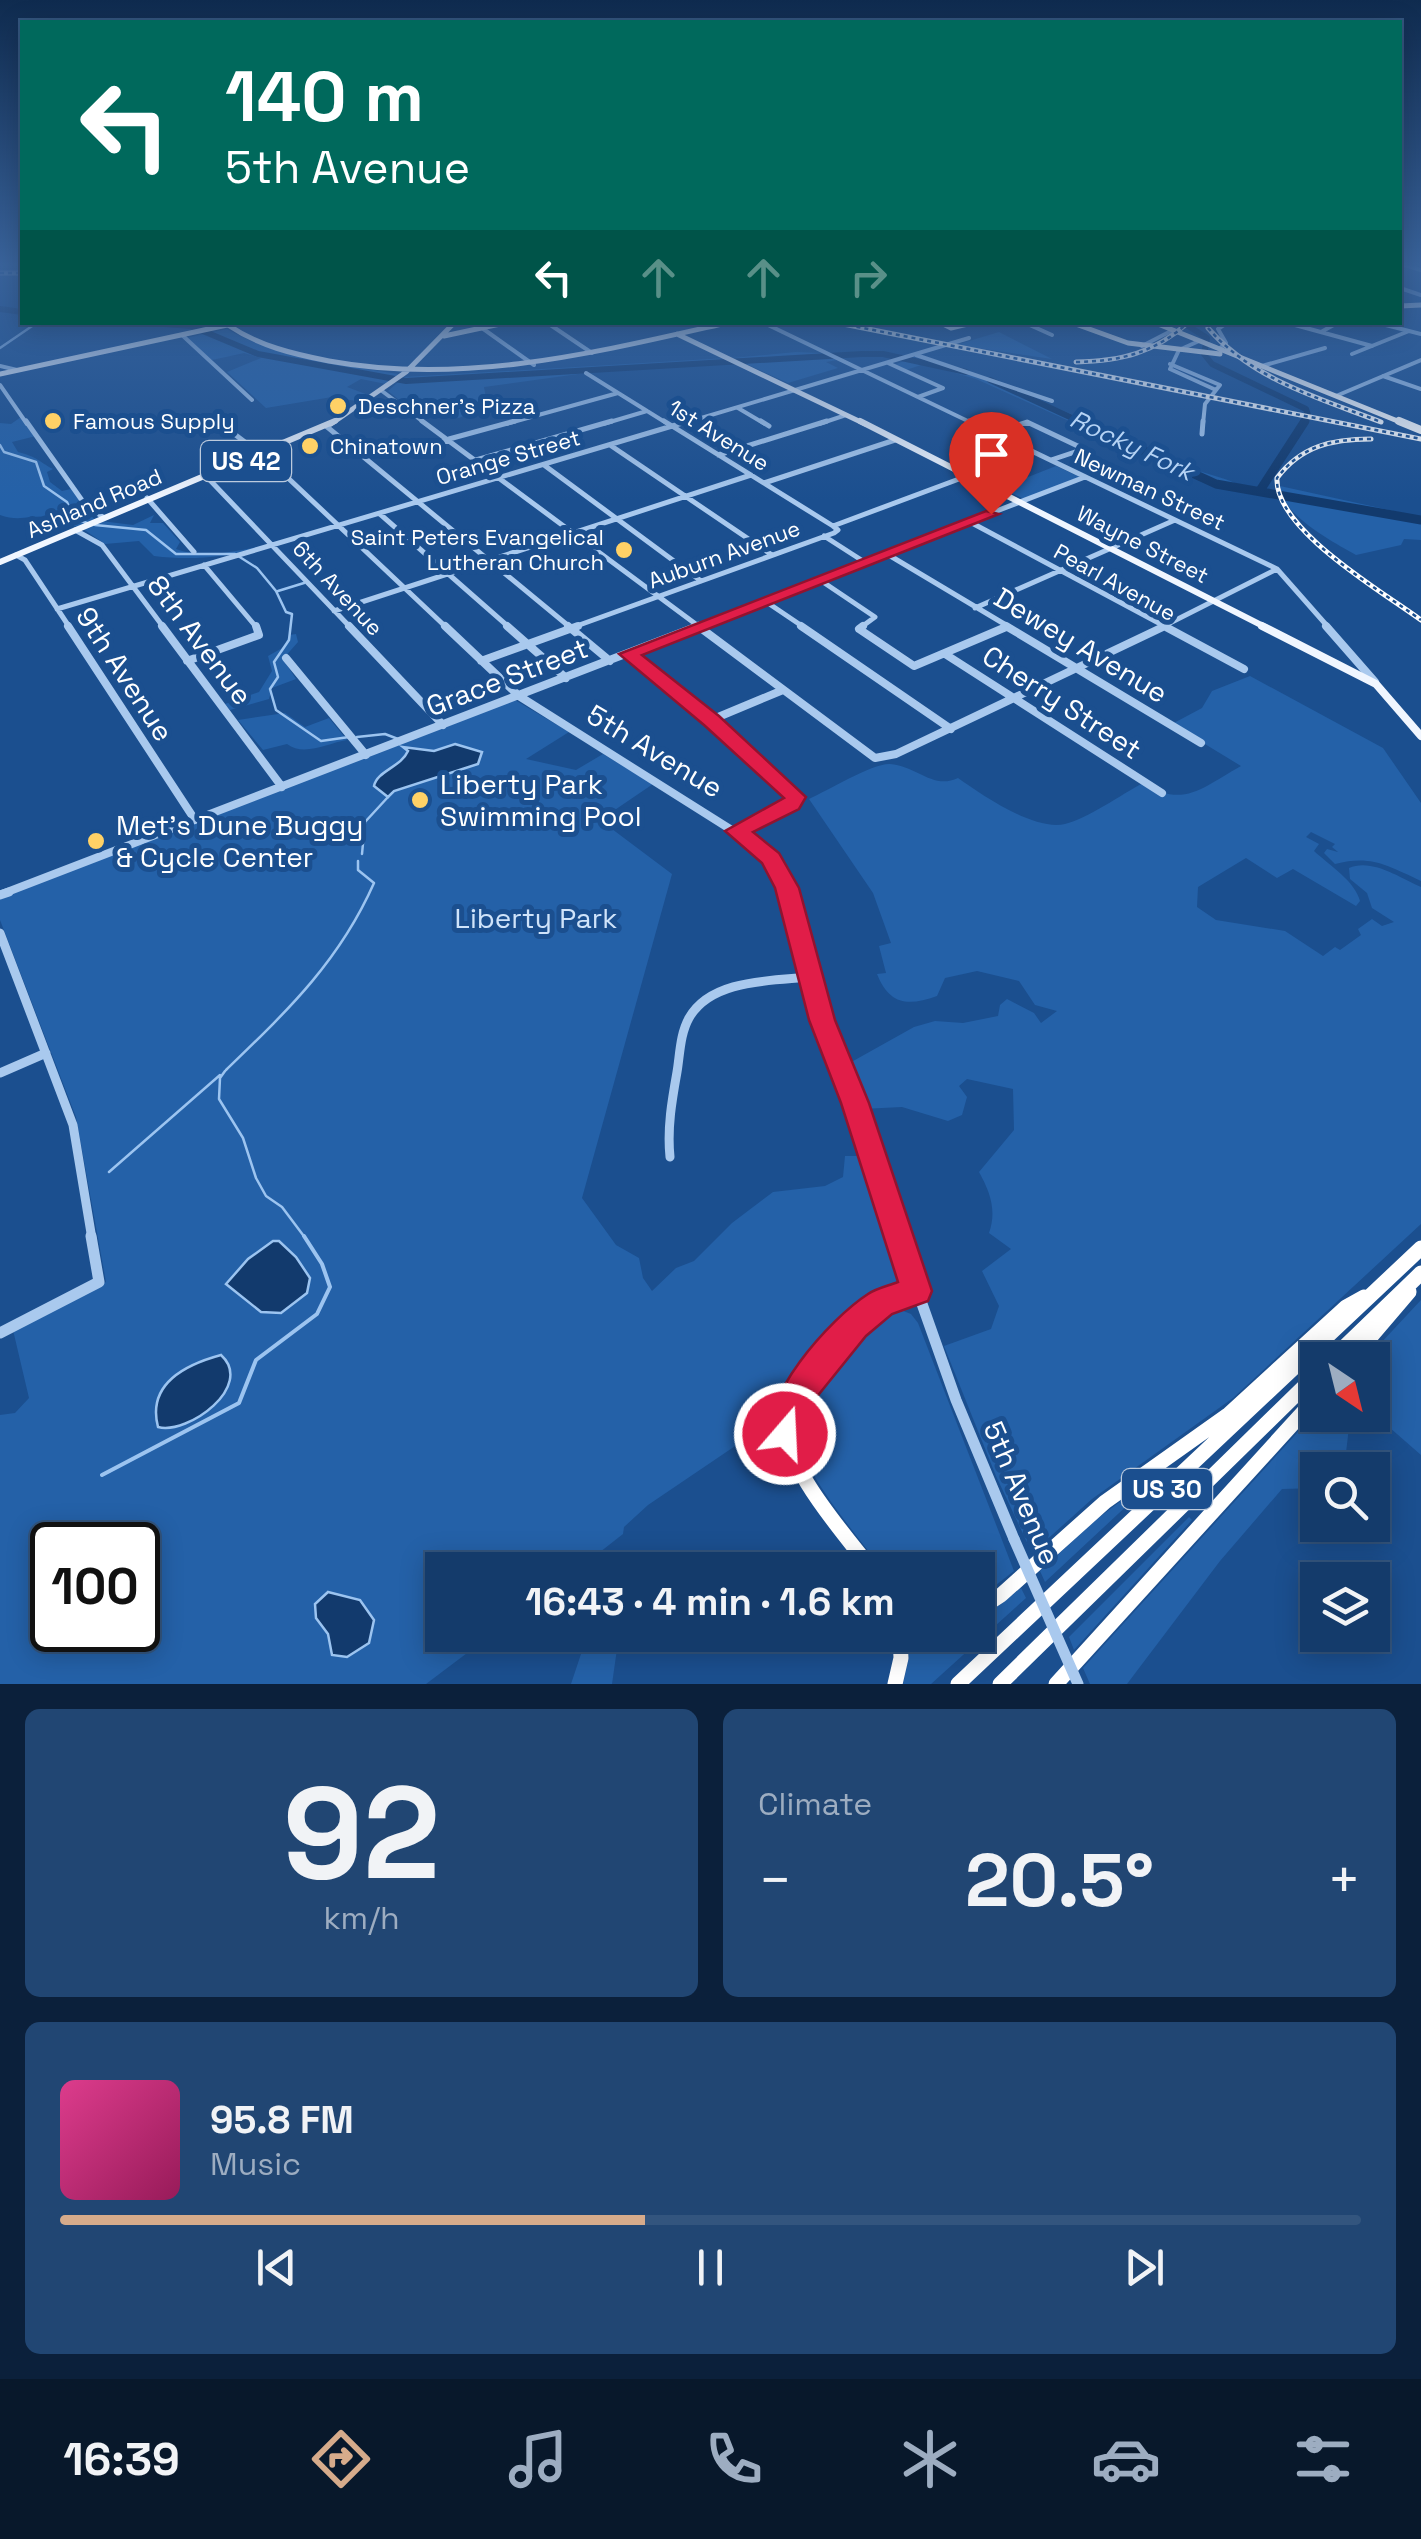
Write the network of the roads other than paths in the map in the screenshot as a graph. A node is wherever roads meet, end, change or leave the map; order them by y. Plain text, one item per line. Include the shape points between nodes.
1 (146, 343) edge
2 (190, 343) edge
3 (257, 343) edge
4 (434, 343) edge
5 (503, 343) edge
6 (578, 343) edge
7 (636, 343) edge
8 (696, 343) edge
9 (805, 343) edge
10 (955, 343) edge
11 (1132, 343) edge
12 (1149, 343) edge
13 (1201, 343) edge
14 (1223, 343) edge
15 (1360, 343) edge
16 (1380, 343) edge
17 (1142, 346) junction
18 (1208, 346) junction
19 (1372, 346) junction
20 (1325, 348) dead end
21 (1181, 350) junction
22 (592, 352) junction
23 (1352, 354) dead end
24 (916, 355) junction
25 (1421, 360) edge
26 (890, 362) junction
27 (534, 365) junction
28 (1258, 365) junction
29 (0, 370) edge
30 (863, 371) junction
31 (586, 373) dead end
32 (403, 374) junction
33 (1383, 376) junction
34 (0, 384) edge
35 (1421, 389) edge
36 (382, 390) junction
37 (799, 390) junction
38 (618, 393) junction
39 (1336, 396) junction
40 (918, 397) junction
41 (252, 400) dead end
42 (1052, 401) dead end
43 (738, 408) junction
44 (647, 411) junction
45 (846, 415) junction
46 (326, 426) junction
47 (769, 426) dead end
48 (673, 427) junction
49 (1421, 430) edge
50 (233, 432) dead end
51 (994, 433) junction
52 (1202, 434) dead end
53 (448, 440) junction
54 (895, 440) junction
55 (610, 446) junction
56 (407, 452) dead end
57 (262, 454) junction
58 (718, 455) junction
59 (476, 460) junction
60 (1050, 460) junction
61 (544, 465) junction
62 (206, 476) junction
63 (751, 476) junction
64 (967, 476) junction
65 (1085, 477) junction
66 (500, 478) junction
67 (764, 484) junction
68 (686, 496) junction
69 (147, 498) junction
70 (420, 502) junction
71 (1022, 502) junction
72 (380, 514) junction
73 (103, 517) junction
74 (618, 519) junction
75 (1175, 520) junction
76 (94, 521) joint
77 (970, 522) junction
78 (84, 526) joint
79 (338, 526) junction
80 (834, 526) junction
81 (75, 530) junction
82 (574, 533) junction
83 (824, 536) junction
84 (273, 545) junction
85 (1112, 548) junction
86 (194, 552) dead end
87 (887, 554) junction
88 (16, 555) junction
89 (772, 555) junction
90 (490, 561) junction
91 (0, 562) edge
92 (866, 562) junction
93 (204, 565) junction
94 (1277, 569) junction
95 (1060, 571) junction
96 (449, 574) junction
97 (701, 580) junction
98 (820, 580) junction
99 (132, 586) junction
100 (404, 588) junction
101 (659, 596) junction
102 (1214, 600) junction
103 (765, 601) junction
104 (976, 608) junction
105 (57, 609) junction
106 (334, 610) junction
107 (700, 627) junction
108 (1006, 627) junction
109 (1161, 627) junction
110 (571, 628) junction
111 (527, 644) junction
112 (628, 654) junction
113 (945, 654) junction
114 (286, 658) dead end
115 (481, 660) junction
116 (187, 661) junction
117 (610, 661) junction
118 (1076, 669) junction
119 (1244, 670) dead end
120 (566, 678) junction
121 (1376, 684) junction
122 (783, 690) junction
123 (519, 696) junction
124 (1015, 699) junction
125 (712, 720) junction
126 (443, 725) junction
127 (950, 729) junction
128 (1421, 736) edge
129 (1201, 743) dead end
130 (366, 754) junction
131 (282, 787) junction
132 (1162, 793) dead end
133 (195, 820) junction
134 (737, 831) junction
135 (0, 895) edge
136 (0, 933) edge
137 (810, 977) junction
138 (46, 1053) junction
139 (0, 1072) edge
140 (670, 1157) dead end
141 (1421, 1248) edge
142 (1421, 1275) edge
143 (916, 1291) junction
144 (1374, 1292) junction
145 (0, 1333) edge
146 (1350, 1342) edge
147 (1366, 1342) edge
148 (1300, 1391) edge
149 (1300, 1415) edge
150 (860, 1552) edge
151 (995, 1599) edge
152 (901, 1652) edge
153 (895, 1684) edge
154 (958, 1684) edge
155 (1000, 1684) edge
156 (1056, 1684) edge
157 (1078, 1684) edge

1 - 29 main road
2 - 41 street
3 - 32 main road
4 - 32 main road, Ashland Road / US 42
5 - 27 street
6 - 22 street
7 - 22 main road
8 - 37 main road, Wayne Street
9 - 30 street, Newman Street
10 - 24 street, Orange Street
11 - 17 highway
12 - 17 street
13 - 18 highway
14 - 18 street
15 - 19 street
16 - 19 street
17 - 21 highway
18 - 21 street
18 - 21 highway
18 - 28 highway
19 - 23 street
20 - 28 street
21 - 52 street via 1170,364 1217,387 1205,404
22 - 27 main road
24 - 26 street, Orange Street
24 - 42 street
25 - 33 street
26 - 30 street, Orange Street
26 - 40 street via 940,386
27 - 32 main road
28 - 39 highway
30 - 37 street, Orange Street
30 - 40 street, Newman Street
31 - 38 street, 1st Avenue
32 - 36 main road, Ashland Road / US 42
33 - 35 street
33 - 39 street
34 - 73 street via 86,506
36 - 46 main road, Ashland Road / US 42
36 - 53 street
37 - 43 street, Orange Street
37 - 45 main road, Wayne Street
38 - 44 street, 1st Avenue
38 - 53 street
39 - 49 highway
40 - 51 street, Newman Street
43 - 47 street
43 - 48 street, Orange Street
44 - 48 street, 1st Avenue
44 - 59 street
45 - 54 main road, Wayne Street
45 - 58 street
46 - 57 main road, Ashland Road / US 42
46 - 70 street
48 - 55 street, Orange Street
48 - 58 street, 1st Avenue
50 - 57 street, 5th Avenue
51 - 60 street, Newman Street
51 - 60 street via 1027,422 1084,449
53 - 56 street
53 - 59 street
54 - 64 main road, Wayne Street
54 - 67 street
55 - 61 street, Orange Street
55 - 68 street
57 - 62 main road, Ashland Road / US 42
57 - 79 street, 5th Avenue
58 - 63 street, 1st Avenue
59 - 66 street
60 - 65 street, Newman Street
61 - 66 street, Orange Street
61 - 74 street
62 - 69 main road, Ashland Road / US 42
62 - 84 street, 6th Avenue
63 - 67 street, 1st Avenue
63 - 68 street
64 - 71 main road, Wayne Street
64 - 80 street, Auburn Avenue
65 - 71 street, Grace Street
65 - 75 street, Newman Street
66 - 70 street, Orange Street
66 - 82 street
67 - 80 street, 1st Avenue
68 - 74 street
68 - 89 street
69 - 73 main road, Ashland Road / US 42
69 - 86 street
70 - 72 street, Orange Street
70 - 90 street
71 - 77 street, Grace Street
71 - 85 main road, Wayne Street
72 - 79 street, Orange Street
72 - 96 street
73 - 76 main road, Ashland Road / US 42
74 - 82 street
74 - 97 street
75 - 85 street
75 - 94 street, Newman Street
76 - 78 main road, Ashland Road / US 42
77 - 87 street, Grace Street
77 - 95 street, Pearl Avenue
78 - 81 main road, Ashland Road / US 42
79 - 84 street, Orange Street
79 - 100 street, 5th Avenue
80 - 83 street, Auburn Avenue via 837,531
81 - 88 main road, Ashland Road / US 42
81 - 99 street, 8th Avenue via 102,545
82 - 90 street
82 - 101 street
83 - 89 street, Auburn Avenue
83 - 92 street
84 - 93 street, Orange Street
84 - 106 street, 6th Avenue
85 - 95 street
85 - 102 main road, Wayne Street
87 - 92 street, Grace Street
87 - 104 street, Dewey Avenue
88 - 91 main road, Ashland Road / US 42
88 - 105 street, 9th Avenue
89 - 97 street, Auburn Avenue
90 - 96 street
90 - 110 street
92 - 98 street, Grace Street
93 - 99 street, Orange Street
93 - 116 street via 259,635
94 - 102 street
94 - 121 street, Newman Street
95 - 104 street
95 - 109 street, Pearl Avenue
96 - 100 street
96 - 111 street
97 - 101 street, Auburn Avenue
98 - 103 street, Grace Street
98 - 113 street, Cherry Street via 875,616 859,629 914,666
99 - 105 street, Orange Street
99 - 116 street, 8th Avenue
100 - 106 street
100 - 115 street, 5th Avenue
101 - 107 street
101 - 110 street, Auburn Avenue
102 - 109 street
102 - 121 main road, Wayne Street
103 - 107 street, Grace Street
103 - 127 street
104 - 108 street, Dewey Avenue
105 - 133 street, 9th Avenue
106 - 126 street, 6th Avenue
107 - 112 street, Grace Street
107 - 122 street
108 - 113 street
108 - 118 street, Dewey Avenue
109 - 118 street
109 - 119 street, Pearl Avenue
110 - 111 street, Auburn Avenue
110 - 117 street
111 - 115 street, Auburn Avenue
111 - 120 street
112 - 117 street, Grace Street
112 - 125 street
113 - 124 street, Cherry Street
114 - 130 street
115 - 123 street, 5th Avenue
116 - 131 street, 8th Avenue
117 - 120 street, Grace Street
118 - 124 street
118 - 129 street, Dewey Avenue
120 - 123 street, Grace Street
121 - 128 main road
122 - 125 street
122 - 127 street via 875,758
123 - 126 street, Grace Street
123 - 134 street, 5th Avenue
124 - 127 street
124 - 132 street, Cherry Street
125 - 134 street via 792,791 794,802
126 - 130 street, Grace Street
130 - 131 street, Grace Street
131 - 133 street, Grace Street
133 - 135 street, Grace Street
134 - 137 street, 5th Avenue via 782,874
136 - 138 street
137 - 140 street via 732,990 696,1007 680,1050
137 - 143 street, 5th Avenue
138 - 139 street
138 - 145 street via 73,1126 100,1282
141 - 144 highway, US 30
142 - 146 highway
142 - 147 highway
143 - 150 highway via 864,1316 799,1391 784,1421 793,1456
143 - 157 street, 5th Avenue, bridge
144 - 151 highway via 1346,1306 1229,1414 1105,1502
144 - 154 highway, US 30
148 - 155 highway, US 30
149 - 156 highway
152 - 153 highway

